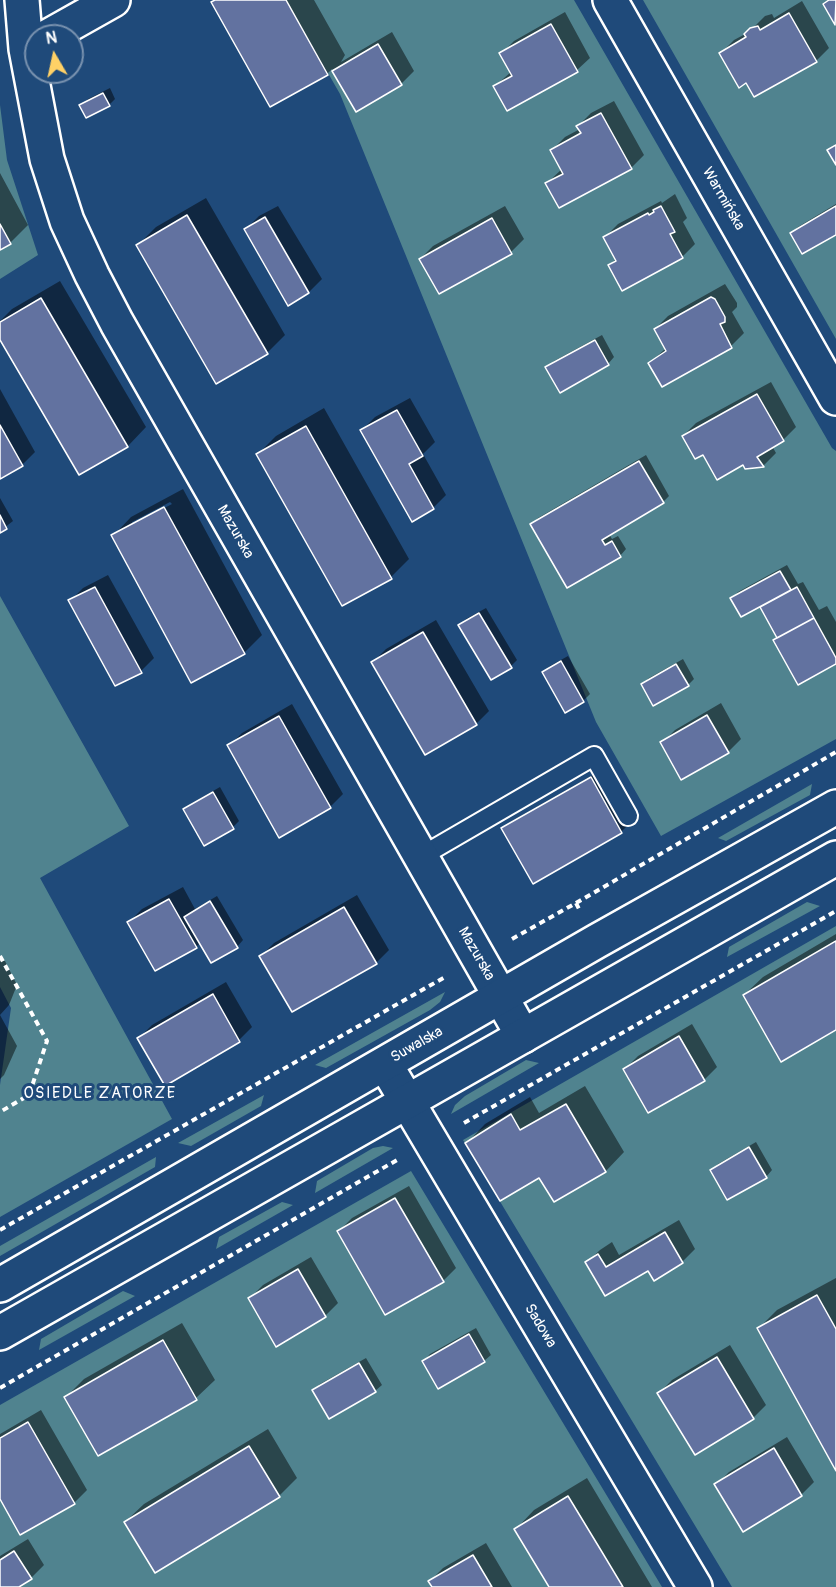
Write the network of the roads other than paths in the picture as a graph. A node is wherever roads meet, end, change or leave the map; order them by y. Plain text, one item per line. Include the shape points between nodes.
1 (22, 0) edge
2 (113, 0) edge
3 (610, 0) edge
4 (30, 24) edge
5 (71, 24) edge
6 (41, 84) edge
7 (836, 398) edge
8 (836, 807) edge
9 (628, 816) dead end
10 (420, 857) junction
11 (836, 858) edge
12 (500, 997) junction
13 (523, 1036) junction
14 (385, 1064) junction
15 (406, 1101) junction
16 (0, 1285) edge
17 (0, 1333) edge
18 (695, 1587) edge

1 - 4 street, Mazurska
2 - 5 street
3 - 7 street, Warmińska
6 - 10 street, Mazurska via 47,159 67,221 92,275
8 - 12 street, Suwalska
9 - 10 lane via 594,756
10 - 12 street, Mazurska
11 - 13 street
12 - 13 street, Mazurska
12 - 14 street, Suwalska
13 - 15 street
14 - 15 street, Sadowa
14 - 16 street, Suwalska
15 - 17 street
15 - 18 street, Sadowa

